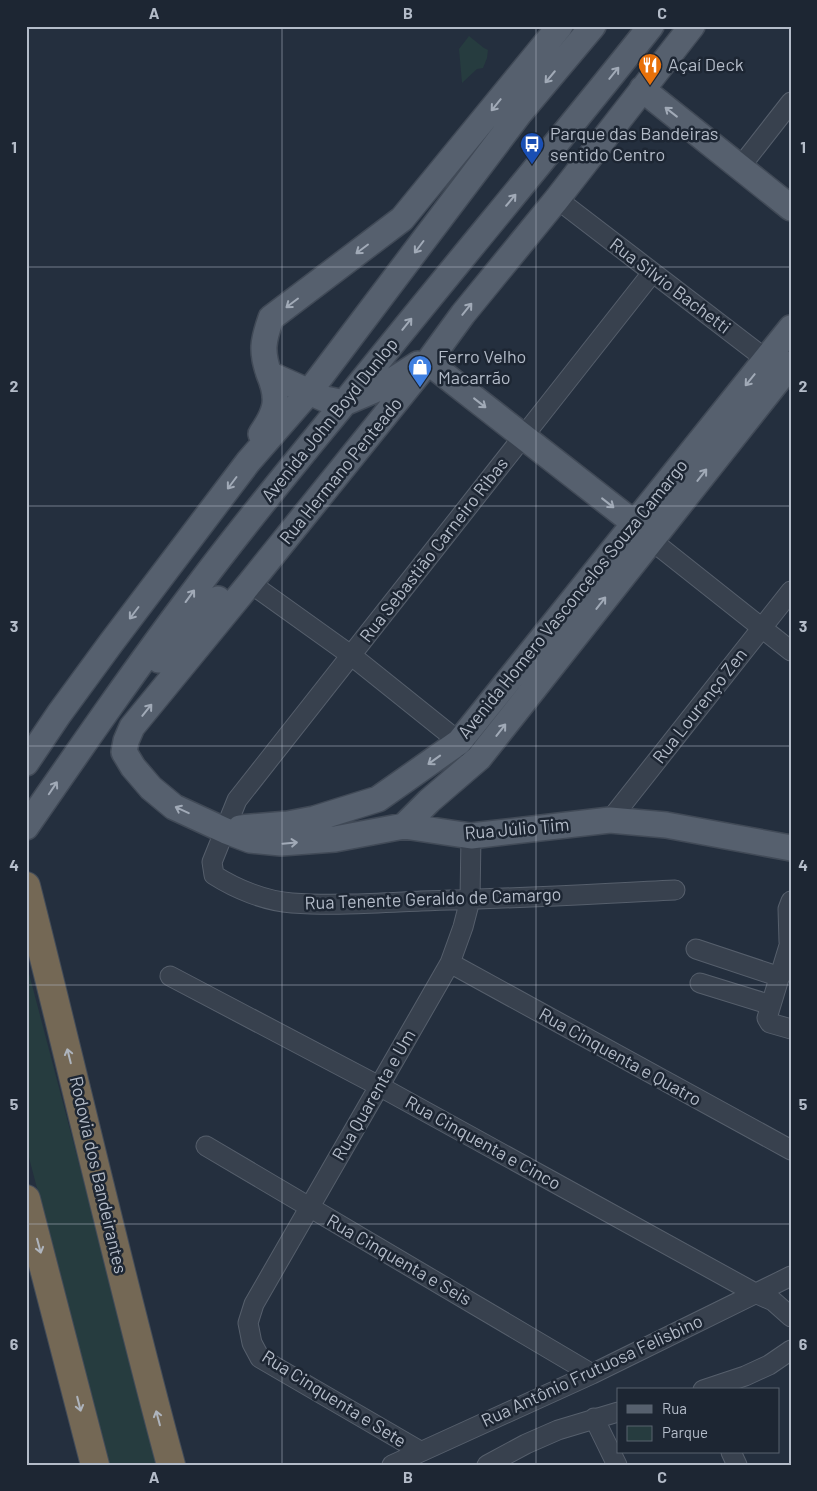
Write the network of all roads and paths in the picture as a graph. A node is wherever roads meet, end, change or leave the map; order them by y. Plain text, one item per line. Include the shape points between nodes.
1 (560, 26) edge
2 (593, 26) edge
3 (652, 26) edge
4 (692, 26) edge
5 (642, 89) junction
6 (791, 102) edge
7 (468, 140) junction
8 (740, 166) junction
9 (557, 199) junction
10 (791, 208) edge
11 (437, 223) junction
12 (652, 273) junction
13 (791, 328) edge
14 (428, 362) junction
15 (780, 365) edge
16 (269, 374) junction
17 (309, 392) junction
18 (344, 403) junction
19 (523, 436) junction
20 (248, 462) junction
21 (634, 523) junction
22 (651, 540) junction
23 (250, 583) junction
24 (791, 592) edge
25 (761, 628) junction
26 (791, 652) edge
27 (352, 656) junction
28 (130, 678) junction
29 (460, 742) junction
30 (124, 752) joint
31 (479, 758) junction
32 (26, 763) edge
33 (378, 799) junction
34 (610, 820) junction
35 (404, 826) junction
36 (26, 827) edge
37 (226, 831) junction
38 (471, 836) junction
39 (791, 848) edge
40 (26, 886) edge
41 (674, 890) dead end
42 (470, 900) junction
43 (791, 900) edge
44 (790, 940) edge
45 (696, 949) dead end
46 (450, 964) junction
47 (170, 976) dead end
48 (780, 977) junction
49 (700, 983) dead end
50 (771, 1005) junction
51 (791, 1029) edge
52 (379, 1086) junction
53 (206, 1146) dead end
54 (791, 1150) edge
55 (26, 1199) edge
56 (309, 1207) junction
57 (791, 1276) edge
58 (754, 1293) junction
59 (791, 1317) edge
60 (252, 1343) joint
61 (791, 1350) edge
62 (592, 1374) junction
63 (709, 1388) edge
64 (617, 1412) edge
65 (594, 1418) junction
66 (420, 1452) junction
67 (95, 1465) edge
68 (170, 1465) edge
69 (392, 1465) edge
70 (487, 1465) edge
71 (617, 1465) edge

1 -> 7 main road
2 -> 11 main road, Avenida John Boyd Dunlop via 519,114
18 -> 3 main road, Avenida John Boyd Dunlop
4 - 5 main road, Rua Hermano Penteado
8 -> 5 main road
5 - 9 main road, Rua Hermano Penteado
6 - 8 street
7 - 11 main road
7 -> 16 main road via 402,219 271,318 263,343
8 - 10 main road
9 - 12 street, Rua Silvio Bachetti
14 -> 9 main road, Rua Hermano Penteado
11 -> 17 main road, Avenida John Boyd Dunlop
12 - 15 street, Rua Silvio Bachetti
12 - 19 street, Rua Sebastião Carneiro Ribas
13 - 15 main road, Avenida Homero Vasconcelos Souza Camargo
14 - 18 main road via 414,365 384,386
14 -> 19 main road
14 - 23 main road, Rua Hermano Penteado
15 -> 21 main road, Avenida Homero Vasconcelos Souza Camargo
22 -> 15 main road, Avenida Homero Vasconcelos Souza Camargo
16 - 17 main road
16 - 20 main road via 276,392 274,412
17 - 18 main road
17 - 20 main road, Avenida John Boyd Dunlop
28 -> 18 main road, Avenida John Boyd Dunlop via 199,584
19 -> 21 main road
19 - 27 street, Rua Sebastião Carneiro Ribas
20 -> 32 main road, Avenida John Boyd Dunlop
21 - 22 main road
21 - 29 main road, Avenida Homero Vasconcelos Souza Camargo
22 - 25 street
31 -> 22 main road, Avenida Homero Vasconcelos Souza Camargo
23 - 27 street
23 - 28 main road via 235,586 157,662
30 -> 23 main road, Rua Hermano Penteado via 132,727
24 - 25 street, Rua Lourenço Zen
25 - 26 street
25 - 34 street, Rua Lourenço Zen
27 - 29 street
27 - 37 street, Rua Sebastião Carneiro Ribas via 238,800
36 -> 28 main road, Avenida John Boyd Dunlop
29 - 31 street
29 -> 33 main road, Avenida Homero Vasconcelos Souza Camargo
37 -> 30 main road, Rua Júlio Tim via 174,807 151,788
31 - 35 main road, Avenida Homero Vasconcelos Souza Camargo
33 - 35 main road
33 - 37 main road, Avenida Homero Vasconcelos Souza Camargo via 314,819
34 - 38 main road, Rua Júlio Tim
34 - 39 main road, Rua Júlio Tim via 666,825
37 -> 35 main road, Rua Júlio Tim via 250,840 281,843 335,839
35 - 38 main road, Rua Júlio Tim
37 - 42 street, Rua Tenente Geraldo de Camargo via 212,862 214,875 230,886 264,897 290,903
38 - 42 street, Rua Quarenta e Um
68 -> 40 highway, Rodovia dos Bandeirantes
41 - 42 street, Rua Tenente Geraldo de Camargo
42 - 46 street, Rua Quarenta e Um
43 - 44 street via 788,909
44 - 48 street
45 - 48 street
46 - 52 street, Rua Quarenta e Um
46 - 54 street, Rua Cinquenta e Quatro
47 - 52 street, Rua Cinquenta e Cinco
48 - 50 street
49 - 50 street
50 - 51 street via 767,1018 770,1023
52 - 56 street, Rua Quarenta e Um
52 - 58 street, Rua Cinquenta e Cinco
53 - 56 street, Rua Cinquenta e Seis
55 -> 67 highway
56 - 60 street, Rua Quarenta e Um via 254,1304 248,1323
56 - 62 street, Rua Cinquenta e Seis
57 - 58 street, Rua Antônio Frutuosa Felisbino
58 - 59 street, Rua Cinquenta e Cinco via 773,1301
58 - 62 street, Rua Antônio Frutuosa Felisbino
60 - 66 street, Rua Cinquenta e Sete via 260,1358
61 - 63 street via 769,1366
62 - 66 street, Rua Antônio Frutuosa Felisbino
64 - 65 street
65 - 70 street via 526,1444
65 - 71 street
66 - 69 street, Rua Antônio Frutuosa Felisbino

